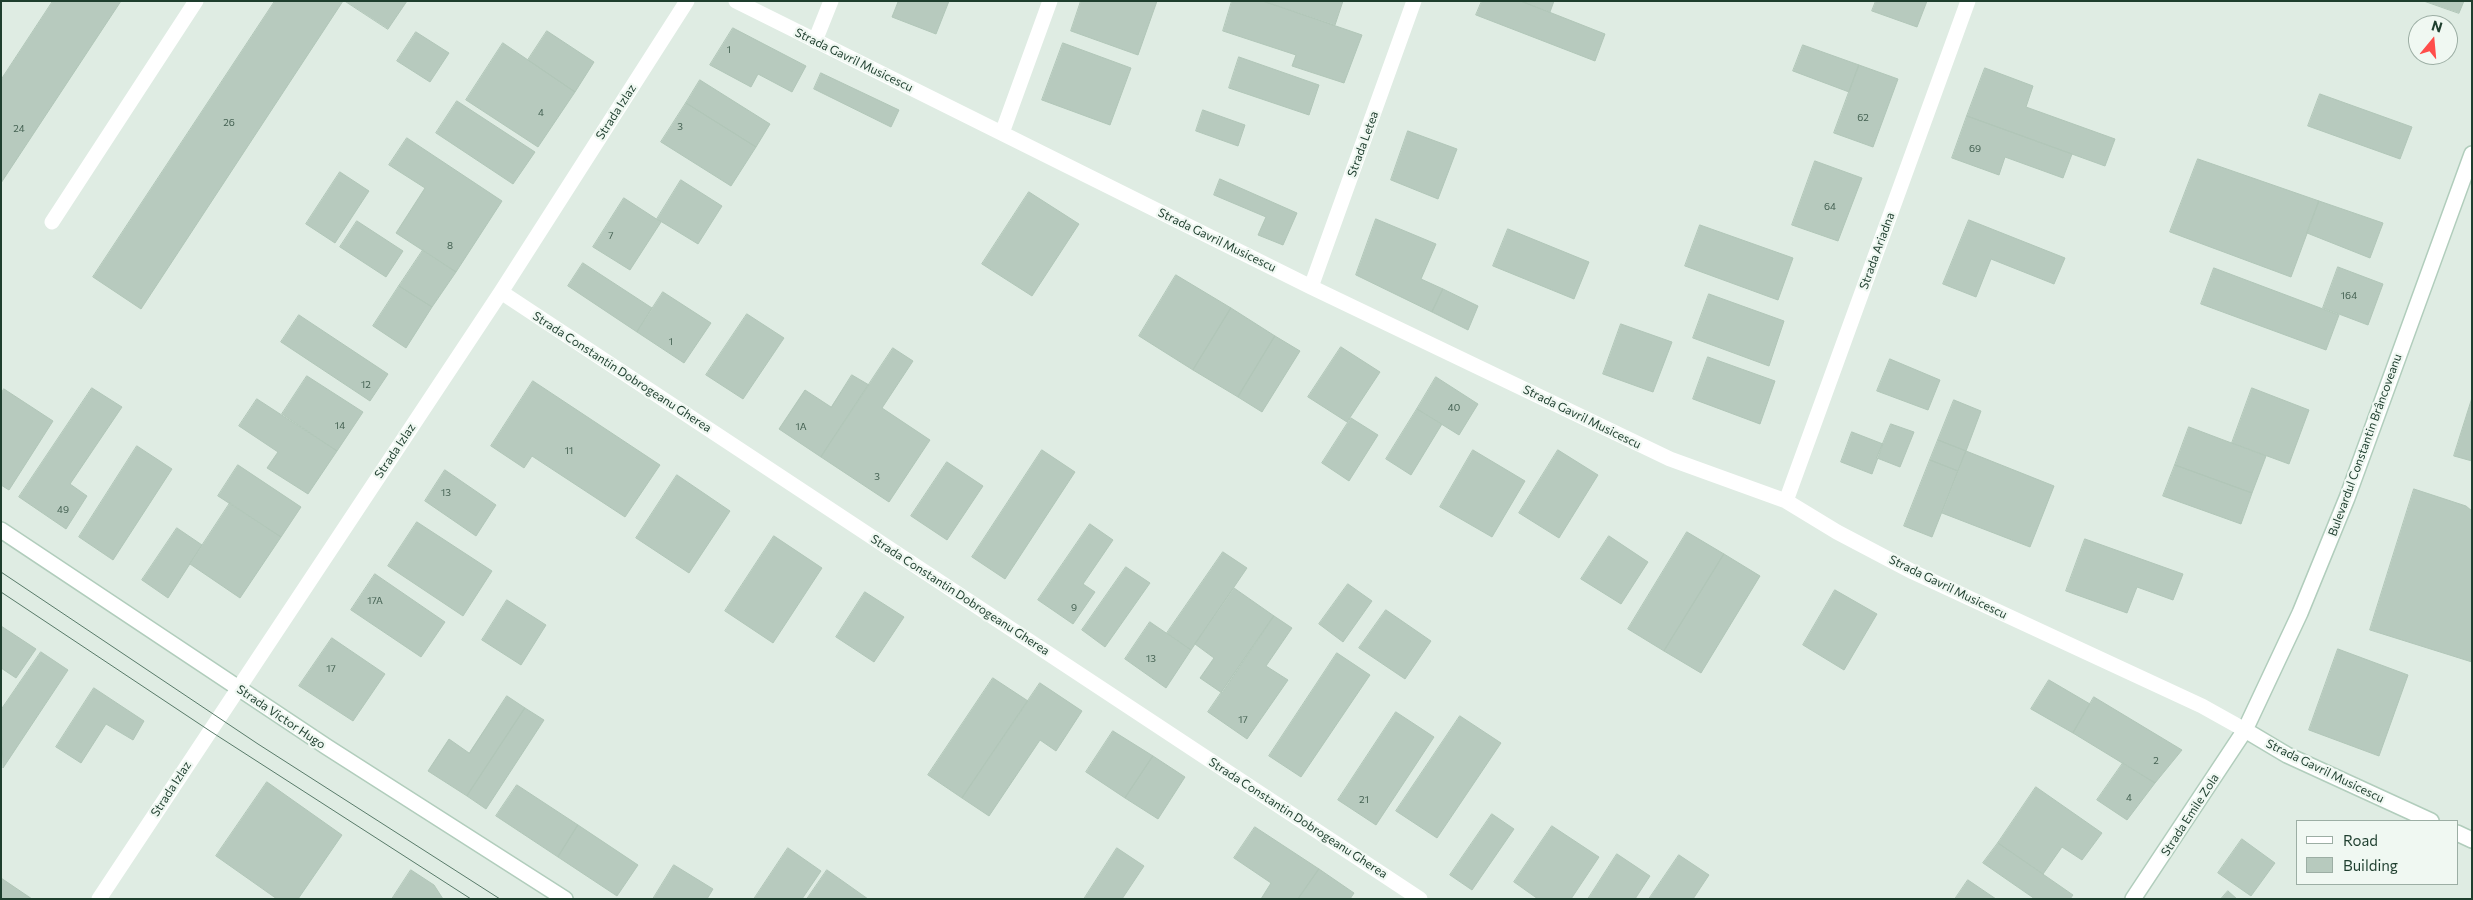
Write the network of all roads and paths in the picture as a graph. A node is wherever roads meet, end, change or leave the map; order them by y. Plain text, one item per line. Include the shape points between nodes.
1 (196, 1) edge
2 (687, 1) edge
3 (736, 1) edge
4 (831, 1) edge
5 (1050, 1) edge
6 (1414, 1) edge
7 (1968, 1) edge
8 (815, 41) junction
9 (1002, 133) junction
10 (2472, 154) edge
11 (52, 222) dead end
12 (1311, 286) junction
13 (500, 292) junction
14 (1786, 501) junction
15 (1, 530) edge
16 (238, 688) junction
17 (2245, 730) junction
18 (2429, 820) edge
19 (2458, 833) edge
20 (2472, 840) edge
21 (99, 899) edge
22 (565, 899) edge
23 (1420, 899) edge
24 (2133, 899) edge

1 - 11 street
2 - 13 street, Strada Izlaz
3 - 8 street, Strada Gavril Musicescu
4 - 8 street
5 - 9 street
6 - 12 street, Strada Letea
7 - 14 street, Strada Ariadna
8 - 9 street, Strada Gavril Musicescu
9 - 12 street, Strada Gavril Musicescu
10 - 17 street, Bulevardul Constantin Brâncoveanu via 2347,498 2300,613
12 - 14 street, Strada Gavril Musicescu via 1670,460
13 - 16 street, Strada Izlaz
13 - 23 street, Strada Constantin Dobrogeanu Gherea
14 - 17 street, Strada Gavril Musicescu via 1913,572 2202,706
15 - 16 street, Strada Victor Hugo
16 - 21 street, Strada Izlaz
16 - 22 street, Strada Victor Hugo
17 - 18 street, Strada Gavril Musicescu via 2287,755
17 - 24 street, Strada Emile Zola
19 - 20 street

